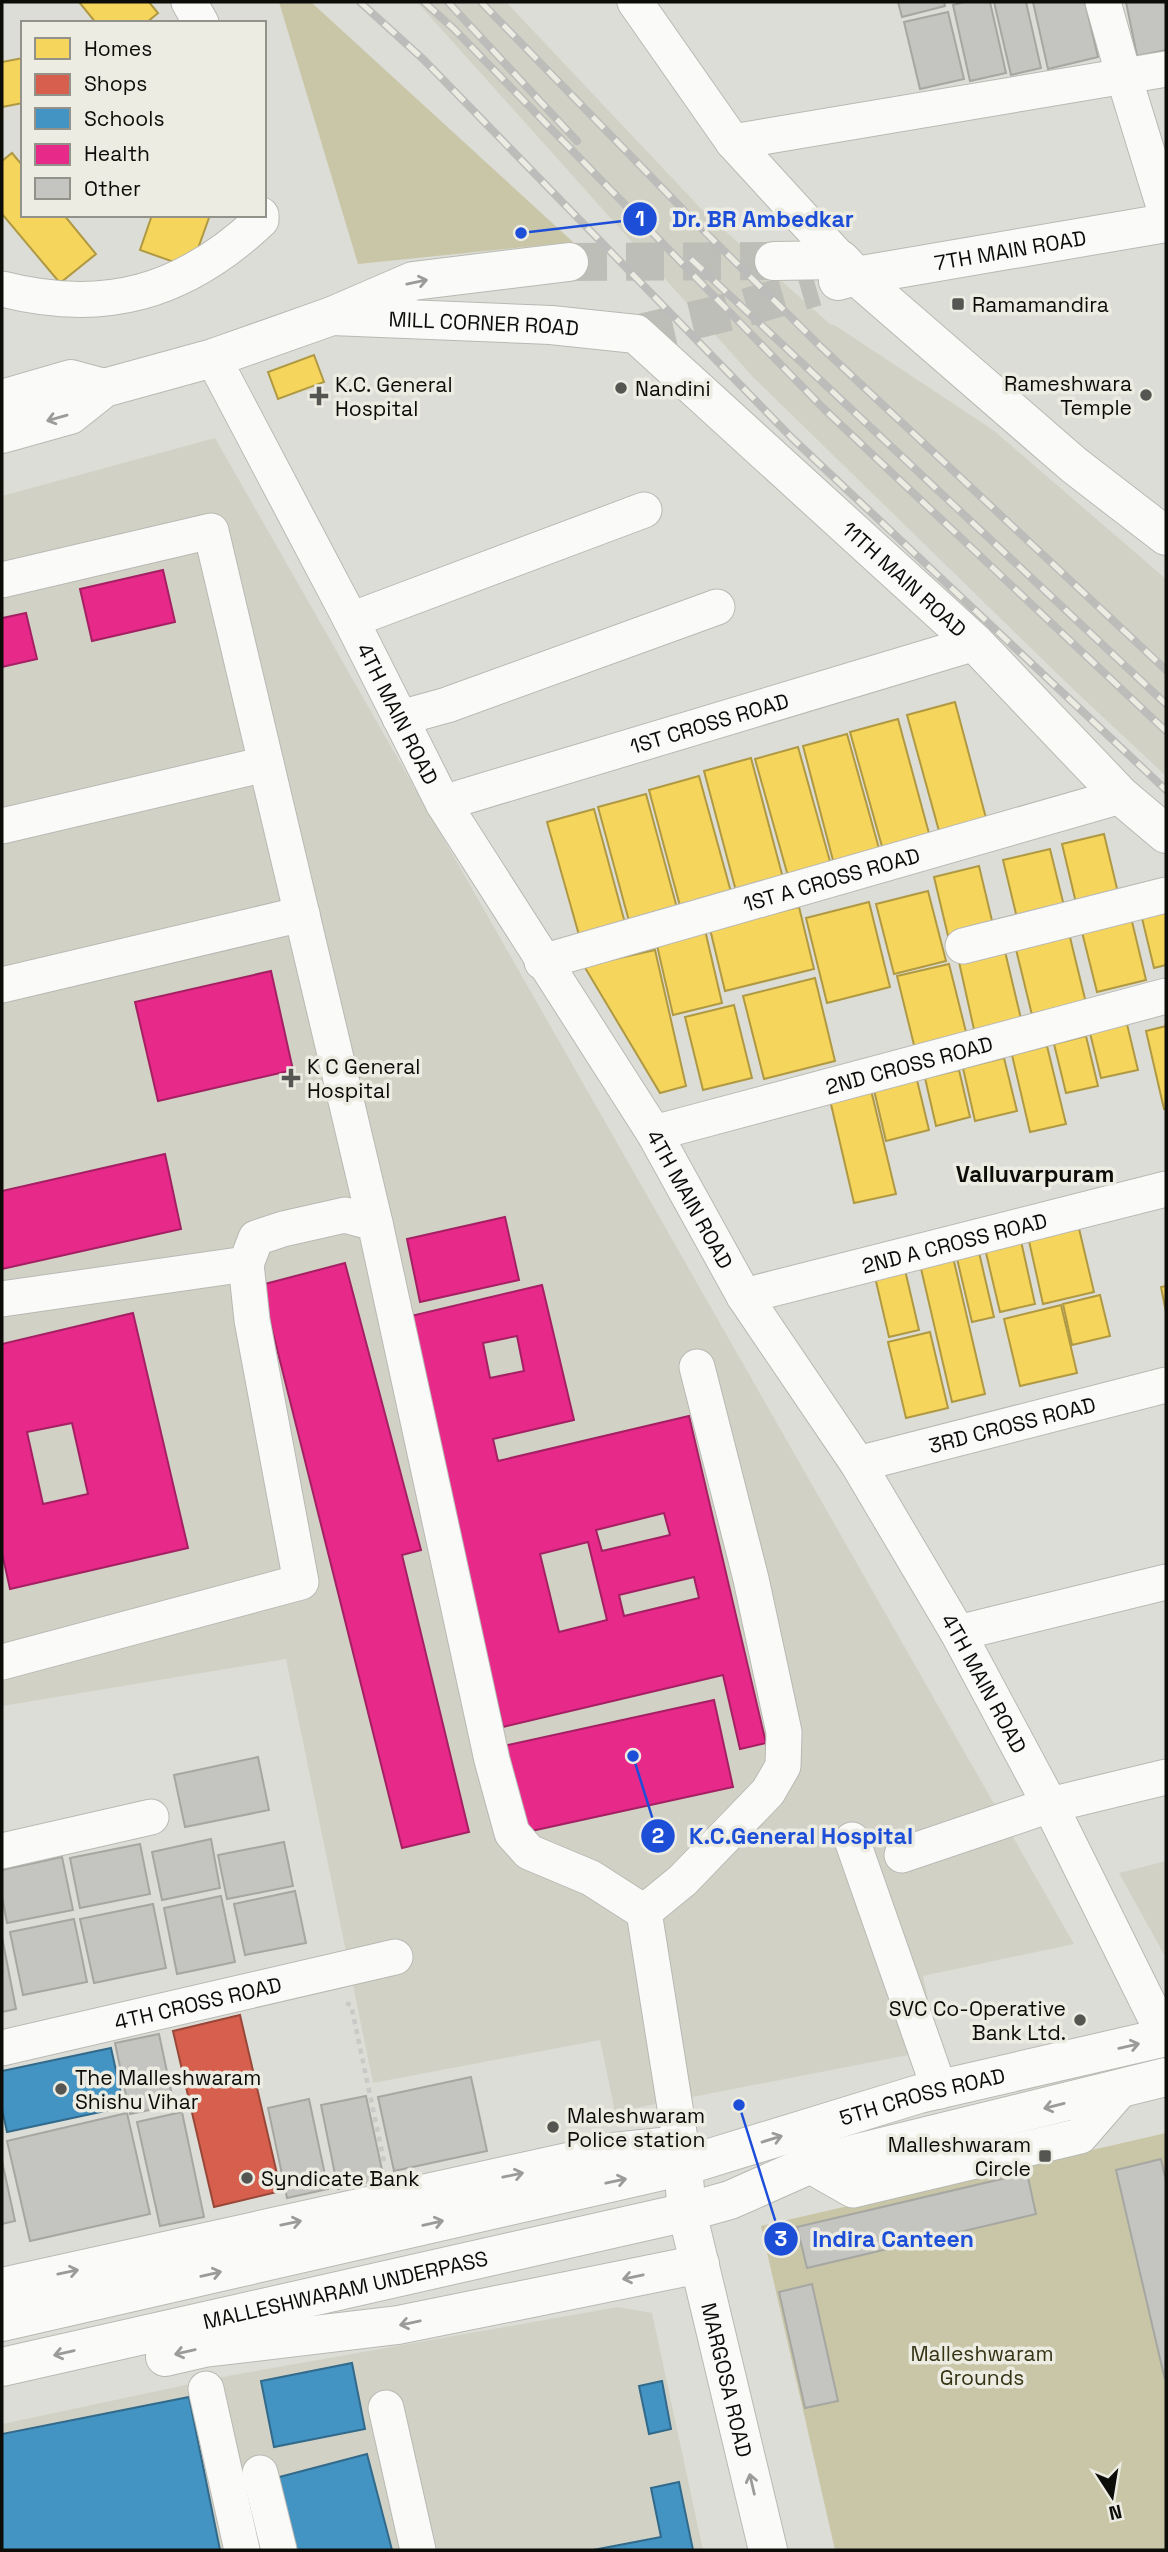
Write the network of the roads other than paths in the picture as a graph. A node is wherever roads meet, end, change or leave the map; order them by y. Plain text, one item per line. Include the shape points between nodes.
1 (190, 2) edge
2 (635, 2) edge
3 (1103, 2) edge
4 (200, 21) edge
5 (1166, 69) edge
6 (1124, 77) junction
7 (733, 142) junction
8 (1166, 213) edge
9 (261, 217) edge
10 (1166, 223) edge
11 (774, 261) tunnel mouth
12 (569, 262) tunnel mouth
13 (837, 275) junction
14 (2, 289) edge
15 (332, 316) junction
16 (636, 334) joint
17 (213, 358) junction
18 (104, 388) junction
19 (2, 399) edge
20 (2, 434) edge
21 (644, 510) dead end
22 (1166, 536) edge
23 (2, 580) edge
24 (717, 607) dead end
25 (351, 620) junction
26 (975, 643) junction
27 (400, 718) junction
28 (266, 764) junction
29 (1121, 796) junction
30 (443, 803) junction
31 (2, 826) edge
32 (1166, 834) edge
33 (1166, 895) edge
34 (302, 915) junction
35 (963, 946) dead end
36 (542, 961) junction
37 (2, 985) edge
38 (1166, 996) edge
39 (654, 1133) junction
40 (1166, 1189) edge
41 (375, 1223) junction
42 (246, 1264) junction
43 (744, 1296) junction
44 (2, 1299) edge
45 (697, 1367) dead end
46 (1166, 1385) edge
47 (858, 1464) junction
48 (1166, 1582) edge
49 (958, 1633) junction
50 (2, 1662) edge
51 (1166, 1777) edge
52 (1051, 1805) junction
53 (151, 1817) dead end
54 (852, 1840) dead end
55 (2, 1851) edge
56 (902, 1855) dead end
57 (644, 1912) junction
58 (394, 1957) dead end
59 (1166, 2038) edge
60 (2, 2048) edge
61 (1166, 2077) edge
62 (940, 2091) junction
63 (682, 2156) junction
64 (687, 2212) junction
65 (700, 2264) junction
66 (2, 2287) edge
67 (2, 2322) edge
68 (2, 2367) edge
69 (206, 2389) dead end
70 (2, 2394) edge
71 (386, 2408) dead end
72 (260, 2473) dead end
73 (242, 2550) edge
74 (279, 2550) edge
75 (418, 2550) edge
76 (768, 2550) edge

1 - 4 street
2 - 7 street
3 - 6 street
5 - 6 street
6 - 7 street
6 - 8 street
7 - 13 street
9 - 14 street via 212,261 154,288 93,300 61,300
10 - 13 main road, 7TH MAIN ROAD
11 - 13 main road
15 -> 12 main road, MILL CORNER ROAD via 413,281
13 - 22 main road
15 - 16 main road, MILL CORNER ROAD via 551,325
15 - 17 main road, MILL CORNER ROAD
16 - 26 main road, 11TH MAIN ROAD
17 - 18 main road, MILL CORNER ROAD
17 - 25 street, 4TH MAIN ROAD
18 - 19 main road, MILL CORNER ROAD via 71,379
18 -> 20 main road, MILL CORNER ROAD via 70,415
21 - 25 street
23 - 28 street via 211,531
24 - 27 street
25 - 27 street, 4TH MAIN ROAD
26 - 29 main road, 11TH MAIN ROAD
26 - 30 street, 1ST CROSS ROAD
27 - 30 street, 4TH MAIN ROAD
28 - 31 street
28 - 34 street
29 - 32 main road, 11TH MAIN ROAD
29 - 36 street, 1ST A CROSS ROAD
30 - 36 street, 4TH MAIN ROAD
33 - 35 street
34 - 37 street
34 - 41 street
36 - 39 street, 4TH MAIN ROAD
38 - 39 street, 2ND CROSS ROAD
39 - 43 street, 4TH MAIN ROAD
40 - 43 street, 2ND A CROSS ROAD
41 - 42 street via 345,1215 283,1229 256,1238
41 - 57 street via 492,1760 512,1833 529,1852 591,1878
42 - 44 street
42 - 50 street via 252,1320 301,1582
43 - 47 street, 4TH MAIN ROAD
45 - 57 street via 754,1591 783,1732 783,1766 768,1792 683,1880
46 - 47 street, 3RD CROSS ROAD
47 - 49 street, 4TH MAIN ROAD
48 - 49 street
49 - 52 street, 4TH MAIN ROAD
51 - 52 street
52 - 56 street
52 - 59 street, 4TH MAIN ROAD
53 - 55 street
54 - 62 street
57 - 63 street
58 - 60 street, 4TH CROSS ROAD
62 -> 59 main road, 5TH CROSS ROAD
61 - 64 main road, 5TH CROSS ROAD via 809,2165 730,2200
63 -> 62 main road, 5TH CROSS ROAD
63 - 64 main road, MARGOSA ROAD
66 -> 63 main road via 613,2152
67 -> 63 main road
64 - 65 main road, MARGOSA ROAD
64 -> 68 main road, MALLESHWARAM UNDERPASS
65 -> 70 main road via 398,2325 204,2348
76 -> 65 main road, MARGOSA ROAD
69 - 73 street
71 - 75 street
72 - 74 street

